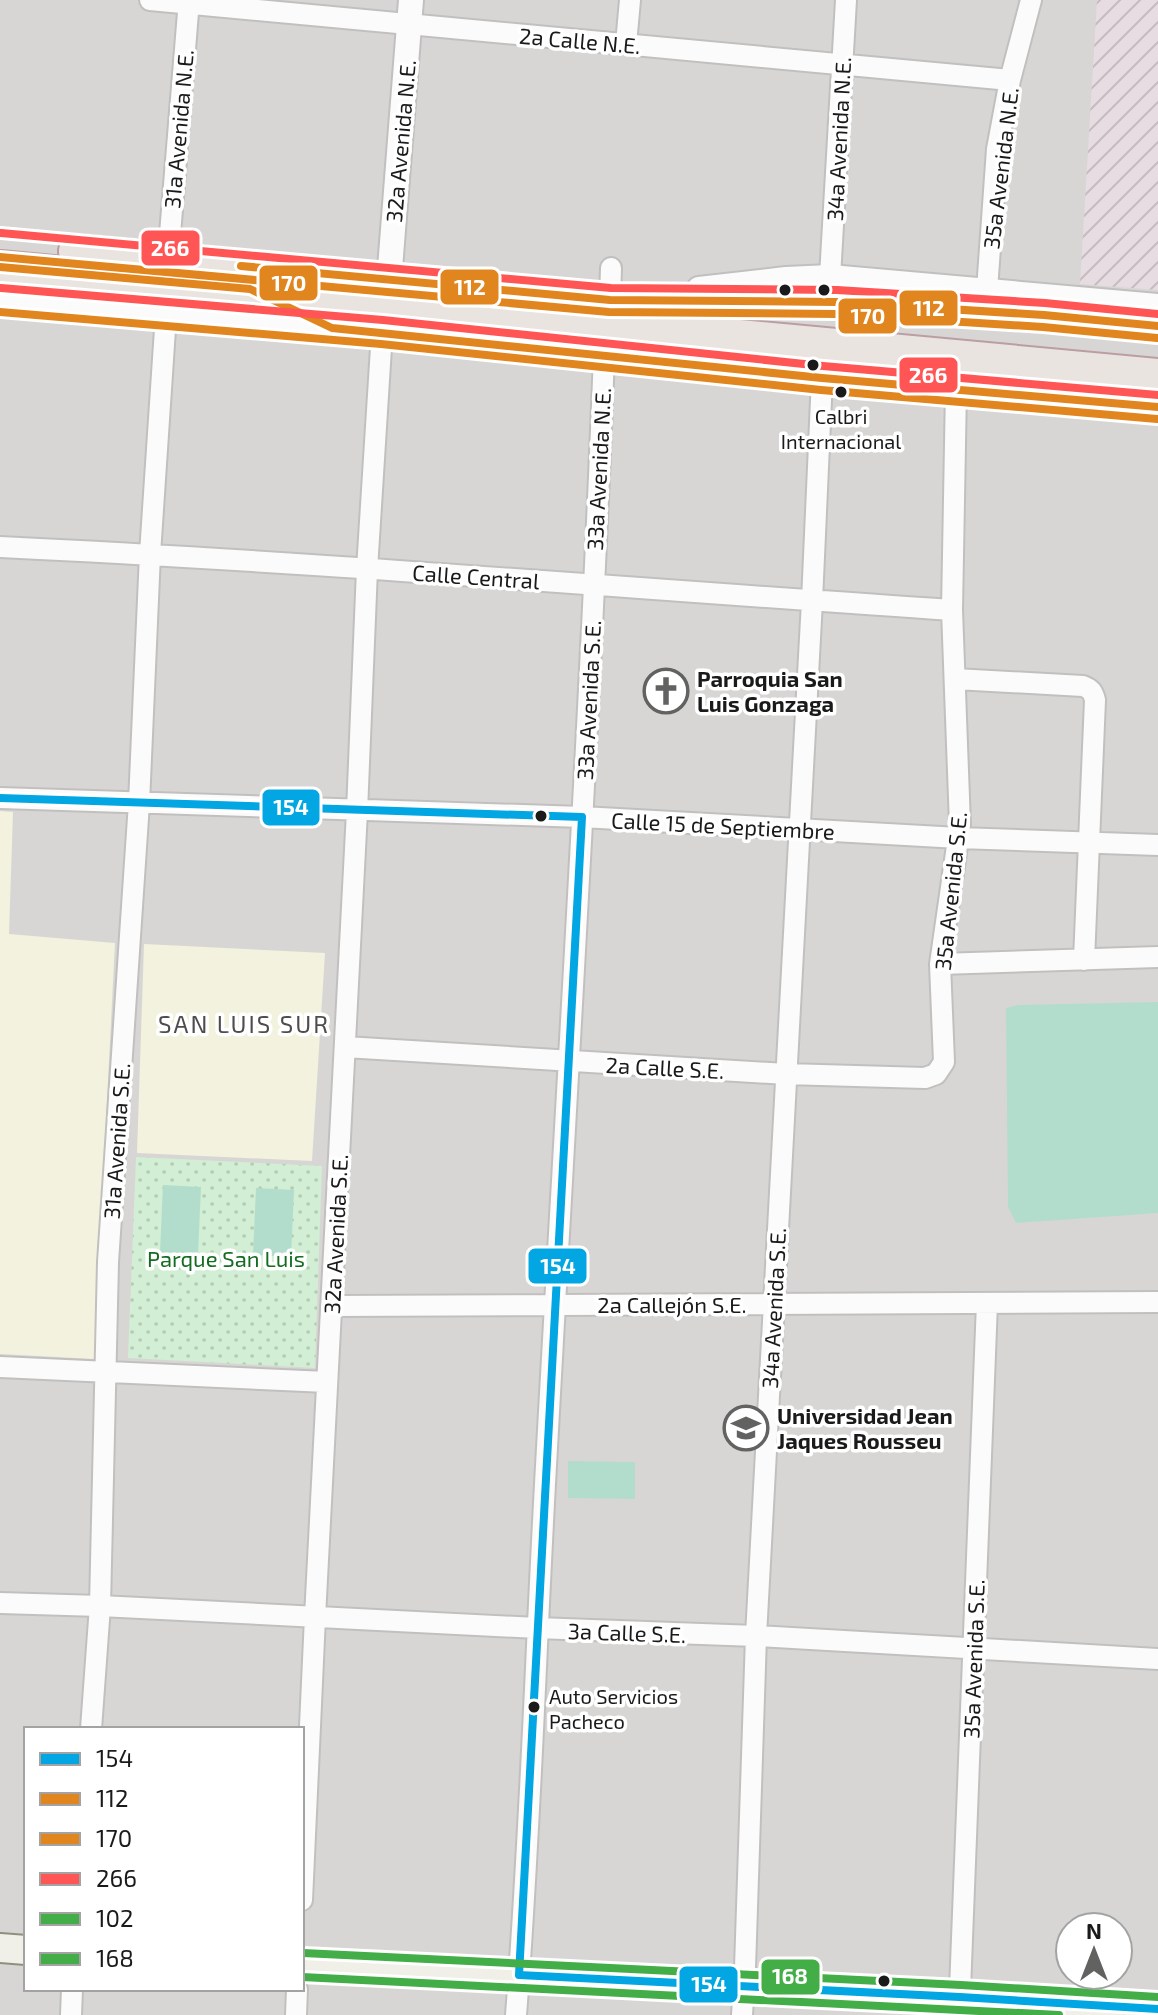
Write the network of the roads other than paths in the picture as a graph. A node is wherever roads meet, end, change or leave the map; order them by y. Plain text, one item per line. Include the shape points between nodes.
1 (150, 0) edge
2 (630, 0) edge
3 (846, 0) edge
4 (1031, 0) edge
5 (189, 2) edge
6 (410, 12) edge
7 (626, 44) junction
8 (842, 64) junction
9 (1010, 80) junction
10 (0, 245) edge
11 (168, 259) junction
12 (0, 267) edge
13 (830, 277) junction
14 (389, 281) junction
15 (610, 284) junction
16 (250, 289) junction
17 (987, 290) junction
18 (0, 300) edge
19 (1158, 306) edge
20 (166, 314) junction
21 (1158, 326) edge
22 (332, 328) junction
23 (382, 332) junction
24 (604, 355) junction
25 (1158, 375) edge
26 (822, 378) junction
27 (956, 389) junction
28 (1158, 407) edge
29 (0, 547) edge
30 (150, 554) junction
31 (367, 569) junction
32 (593, 584) junction
33 (812, 601) junction
34 (952, 610) junction
35 (955, 679) junction
36 (0, 798) edge
37 (139, 803) junction
38 (357, 811) junction
39 (582, 817) junction
40 (799, 829) junction
41 (959, 838) junction
42 (1088, 843) junction
43 (1158, 845) edge
44 (1158, 957) edge
45 (1084, 960) junction
46 (940, 964) junction
47 (345, 1047) junction
48 (568, 1061) junction
49 (786, 1074) junction
50 (936, 1074) joint
51 (1158, 1302) edge
52 (987, 1303) junction
53 (774, 1304) junction
54 (555, 1305) junction
55 (331, 1306) junction
56 (0, 1367) edge
57 (106, 1373) junction
58 (327, 1382) junction
59 (0, 1603) edge
60 (100, 1606) junction
61 (315, 1617) junction
62 (537, 1628) junction
63 (756, 1636) junction
64 (974, 1648) junction
65 (1158, 1659) edge
66 (91, 1727) edge
67 (304, 1856) edge
68 (0, 1931) edge
69 (24, 1932) edge
70 (304, 1947) edge
71 (0, 1948) edge
72 (24, 1950) edge
73 (304, 1965) edge
74 (520, 1966) junction
75 (1158, 1989) edge
76 (744, 1990) edge
77 (72, 1991) edge
78 (297, 1991) edge
79 (960, 1997) edge
80 (1158, 2009) edge
81 (71, 2015) edge
82 (296, 2015) edge
83 (516, 2015) edge

1 - 5 street, 2a Calle N.E.
2 - 7 street
3 - 8 street, 34a Avenida N.E.
4 - 9 street, 35a Avenida N.E.
5 - 6 street, 2a Calle N.E.
5 - 11 street, 31a Avenida N.E.
6 - 7 street, 2a Calle N.E.
6 - 14 street, 32a Avenida N.E.
7 - 8 street, 2a Calle N.E.
8 - 9 street, 2a Calle N.E.
8 - 13 street, 34a Avenida N.E.
9 - 17 street, 35a Avenida N.E. via 997,149
10 - 11 highway
11 - 14 highway
12 - 16 highway
13 - 15 street
13 - 17 street
14 - 15 highway
15 - 21 highway
16 - 22 street
16 - 25 highway
17 - 19 street
18 - 20 street
20 - 22 street
20 - 30 street
22 - 23 street
23 - 24 street
23 - 31 street
24 - 26 street
24 - 32 street, 33a Avenida N.E.
26 - 27 street
26 - 33 street
27 - 28 street
27 - 34 street
29 - 30 street, Calle Central
30 - 31 street, Calle Central
30 - 37 street, 31a Avenida S.E.
31 - 32 street, Calle Central
31 - 38 street, 32a Avenida S.E.
32 - 33 street, Calle Central
32 - 39 street, 33a Avenida S.E.
33 - 34 street, Calle Central
33 - 40 street, 34a Avenida S.E.
34 - 35 street, 35a Avenida S.E.
35 - 41 street, 35a Avenida S.E.
35 - 42 street via 1083,686 1093,692
36 - 37 street, Calle 15 de Septiembre
37 - 38 street, Calle 15 de Septiembre
37 - 57 street, 31a Avenida S.E. via 108,1262
38 - 39 street, Calle 15 de Septiembre
38 - 47 street, 32a Avenida S.E.
39 - 40 street, Calle 15 de Septiembre
39 - 48 street, 33a Avenida S.E.
40 - 41 street, Calle 15 de Septiembre
40 - 49 street, 34a Avenida S.E.
41 - 42 street, Calle 15 de Septiembre
41 - 46 street, 35a Avenida S.E.
42 - 43 street, Calle 15 de Septiembre
42 - 45 street
44 - 45 street
45 - 46 street
46 - 50 street, 35a Avenida S.E. via 944,1062
47 - 48 street, 2a Calle S.E.
47 - 55 street, 32a Avenida S.E.
48 - 49 street, 2a Calle S.E.
48 - 54 street, 33a Avenida S.E.
49 - 50 street, 2a Calle S.E.
49 - 53 street, 34a Avenida S.E.
51 - 52 street, 2a Callejón S.E.
52 - 53 street, 2a Callejón S.E.
52 - 64 street, 35a Avenida S.E.
53 - 54 street, 2a Callejón S.E.
53 - 63 street, 34a Avenida S.E.
54 - 55 street, 2a Callejón S.E.
54 - 62 street, 33a Avenida S.E.
55 - 58 street, 32a Avenida S.E.
56 - 57 street
57 - 58 street
57 - 60 street, 31a Avenida S.E.
58 - 61 street, 32a Avenida S.E.
59 - 60 street, 3a Calle S.E.
60 - 61 street, 3a Calle S.E.
60 - 66 street, 31a Avenida S.E.
61 - 62 street, 3a Calle S.E.
61 - 67 street, 32a Avenida S.E.
62 - 63 street, 3a Calle S.E.
62 - 74 street, 33a Avenida S.E.
63 - 64 street, 3a Calle S.E.
63 - 76 street, 34a Avenida S.E.
64 - 65 street, 3a Calle S.E.
64 - 79 street, 35a Avenida S.E.
68 - 69 main road
70 - 74 main road
71 - 72 main road
73 - 74 main road
74 - 76 main road
74 - 83 street, 33a Avenida S.E.
75 - 79 main road
76 - 79 main road
77 - 81 street
78 - 82 street
79 - 80 main road

